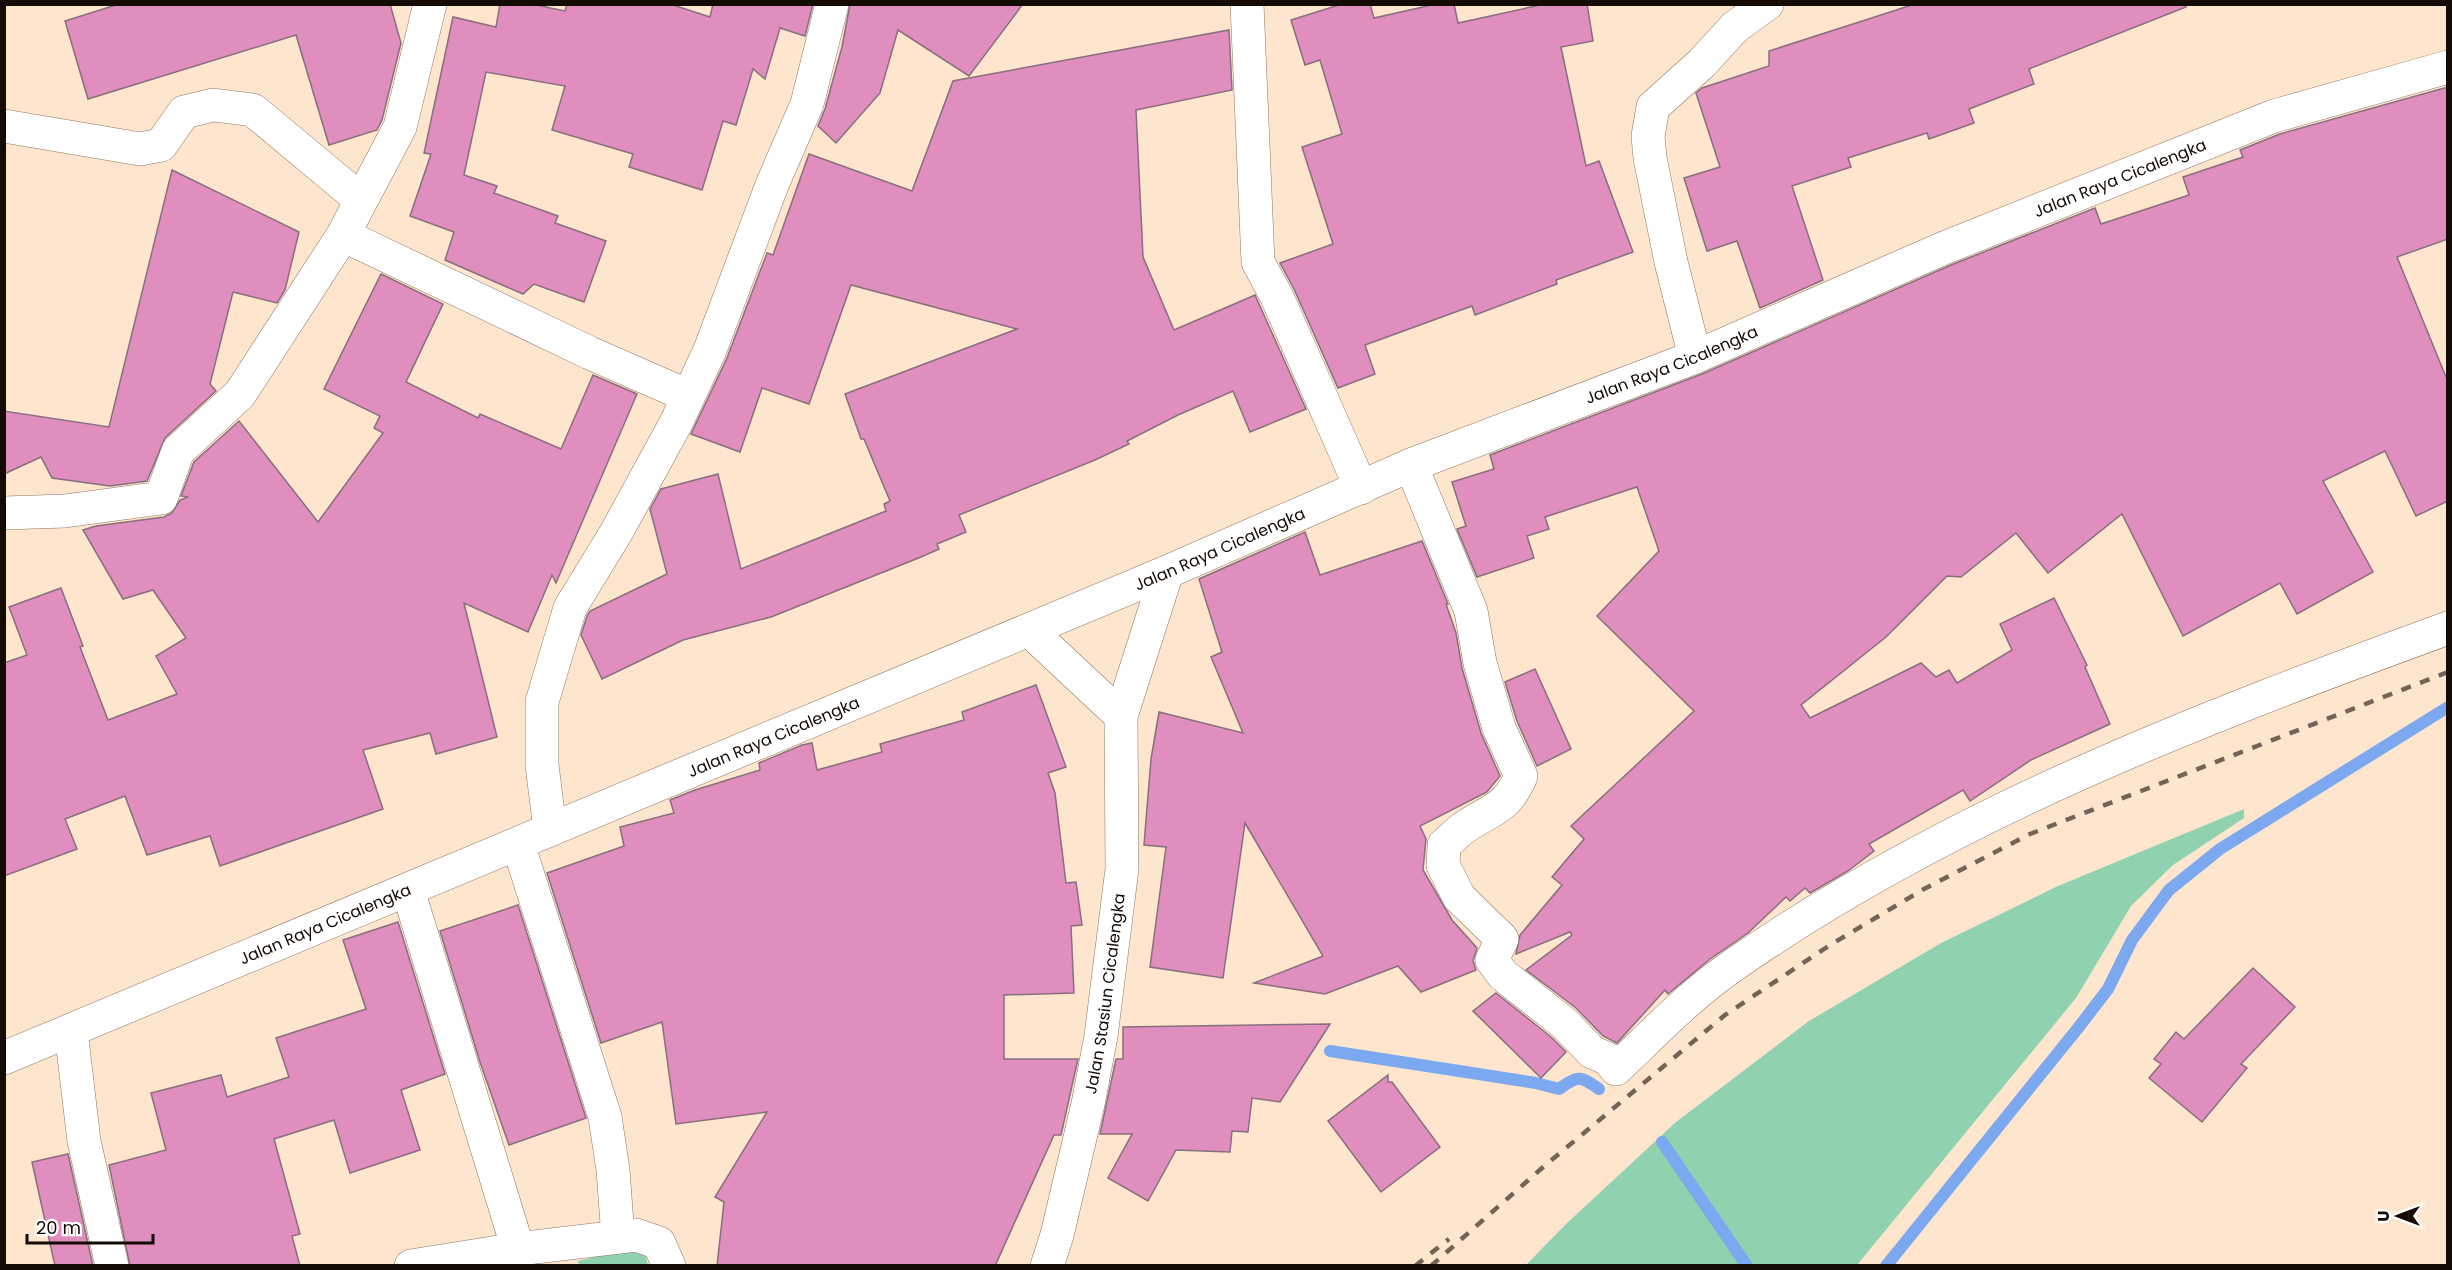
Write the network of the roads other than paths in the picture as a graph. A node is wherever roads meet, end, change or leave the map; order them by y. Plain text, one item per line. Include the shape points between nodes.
1 (430, 4) edge
2 (832, 4) edge
3 (1247, 4) edge
4 (1767, 4) edge
5 (2448, 68) edge
6 (4, 126) edge
7 (362, 200) junction
8 (343, 235) junction
9 (1695, 357) junction
10 (688, 396) junction
11 (1411, 465) junction
12 (1361, 488) junction
13 (4, 513) edge
14 (1167, 572) junction
15 (2448, 628) edge
16 (1029, 630) junction
17 (1121, 716) junction
18 (550, 830) junction
19 (518, 844) junction
20 (408, 890) junction
21 (71, 1030) junction
22 (4, 1058) edge
23 (618, 1237) junction
24 (518, 1249) junction
25 (112, 1266) edge
26 (411, 1266) edge
27 (669, 1266) edge
28 (1047, 1266) edge

1 - 7 street via 400,127
2 - 10 street via 807,104 710,350
3 - 12 street via 1258,262
4 - 9 street via 1735,27 1653,107 1648,136 1650,158
5 - 9 street, Jalan Raya Cicalengka via 2274,116 1944,248
6 - 7 street via 140,149 160,145 184,112 213,105 253,110
7 - 8 street
8 - 10 street
8 - 13 street via 240,394 178,451 160,498 65,512
9 - 11 street, Jalan Raya Cicalengka
10 - 18 street via 617,531 570,608 542,702 542,765
11 - 12 street, Jalan Raya Cicalengka
11 - 15 street via 1471,611 1480,663 1499,728 1521,776 1514,792 1500,807 1462,829 1444,845 1443,865 1459,897 1502,939 1492,960 1503,975 1616,1069 1678,1010 1736,963 1936,841 2065,779 2238,706
12 - 14 street, Jalan Raya Cicalengka
14 - 16 street, Jalan Raya Cicalengka
14 - 17 street, Jalan Stasiun Cicalengka
16 - 17 street
16 - 18 street, Jalan Raya Cicalengka
17 - 28 street, Jalan Stasiun Cicalengka via 1122,869 1101,1036
18 - 19 street, Jalan Raya Cicalengka
19 - 20 street, Jalan Raya Cicalengka
19 - 23 street via 605,1117
20 - 21 street, Jalan Raya Cicalengka
20 - 24 street
21 - 22 street, Jalan Raya Cicalengka
21 - 25 street via 84,1141
23 - 24 street
23 - 27 street via 636,1235 659,1243
24 - 26 street

